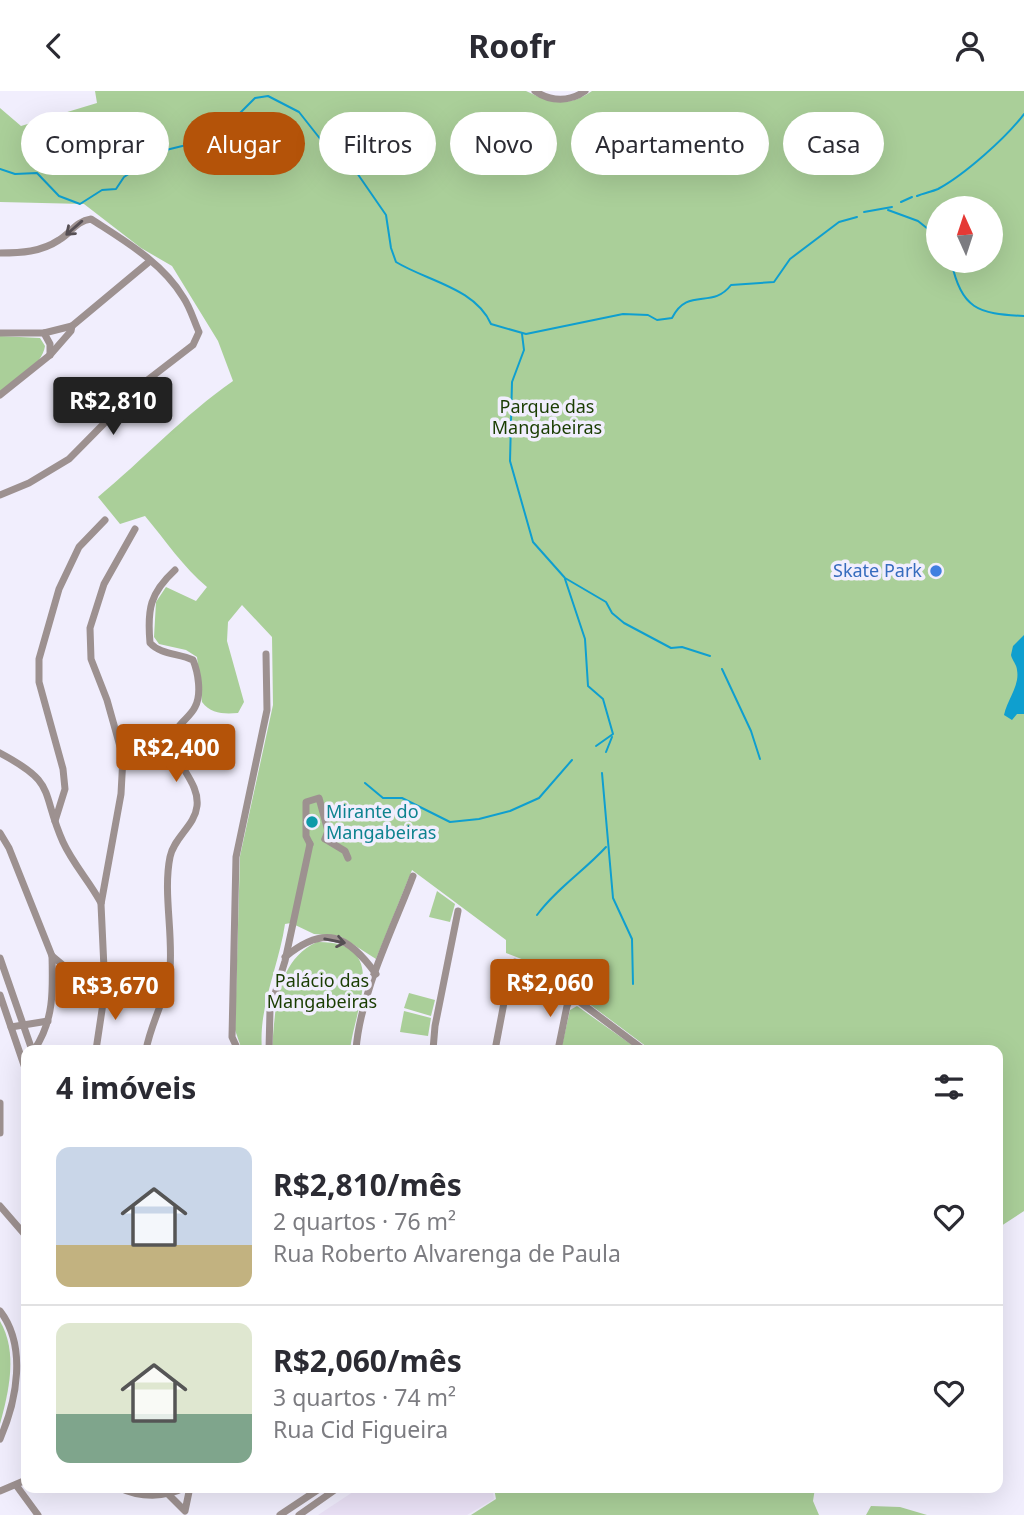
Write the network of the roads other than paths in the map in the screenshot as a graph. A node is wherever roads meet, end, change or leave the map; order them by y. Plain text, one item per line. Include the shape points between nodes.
1 (536, 91) edge
2 (585, 91) edge
3 (564, 95) edge
4 (0, 253) edge
5 (150, 261) junction
6 (72, 326) junction
7 (0, 334) edge
8 (44, 334) junction
9 (50, 355) junction
10 (0, 395) edge
11 (0, 495) edge
12 (105, 520) dead end
13 (135, 530) dead end
14 (175, 570) dead end
15 (267, 655) dead end
16 (0, 753) edge
17 (55, 821) junction
18 (0, 833) edge
19 (325, 839) junction
20 (310, 843) junction
21 (348, 859) dead end
22 (413, 876) dead end
23 (101, 904) junction
24 (458, 911) dead end
25 (52, 956) junction
26 (285, 957) junction
27 (0, 958) edge
28 (376, 974) junction
29 (105, 990) junction
30 (0, 995) edge
31 (571, 998) junction
32 (48, 1021) junction
33 (23, 1024) junction
34 (36, 1024) junction
35 (11, 1027) junction
36 (41, 1037) junction
37 (31, 1045) edge
38 (36, 1045) edge
39 (97, 1045) edge
40 (148, 1045) edge
41 (236, 1045) edge
42 (269, 1045) edge
43 (357, 1045) edge
44 (433, 1045) edge
45 (496, 1045) edge
46 (559, 1045) edge
47 (637, 1045) edge
48 (21, 1049) edge
49 (0, 1103) edge
50 (0, 1133) edge
51 (0, 1206) edge
52 (21, 1230) edge
53 (0, 1311) edge
54 (0, 1439) edge
55 (21, 1483) edge
56 (16, 1485) junction
57 (0, 1492) edge
58 (21, 1492) edge
59 (22, 1493) edge
60 (133, 1493) edge
61 (171, 1493) edge
62 (188, 1493) edge
63 (313, 1493) edge
64 (330, 1493) edge
65 (168, 1494) junction
66 (186, 1513) edge
67 (38, 1515) edge
68 (280, 1515) edge
69 (299, 1515) edge

1 - 3 street via 549,98
2 - 3 street
5 -> 4 street via 91,219 44,249
5 - 6 street
5 - 11 street via 183,296 199,332 197,339 145,382 69,459
6 - 8 street
6 - 9 street
7 - 8 street
8 - 9 street
9 - 10 street
12 - 17 street via 79,547 59,589 39,659 39,682 65,789
13 - 23 street via 104,584 90,628 91,659 123,757
14 - 40 street via 152,595 150,643 157,650 193,660 196,666 196,706 174,738 174,750 197,795 197,806 169,859 167,986
15 - 41 street via 267,710 236,857 232,1037
16 - 17 street via 30,768 49,795
17 - 23 street
18 - 25 street
19 - 20 street
19 - 20 street via 328,831 318,798 306,802
19 - 21 street via 345,851
20 - 26 street
22 - 28 street
23 - 29 street
24 - 44 street
25 - 29 street via 76,976
25 - 32 street via 53,999
26 -> 28 street via 312,938 334,939 357,950
26 - 42 street via 270,1010
27 - 33 street
28 - 43 street
29 - 39 street
30 - 35 street
31 - 45 street via 533,967 514,962
31 - 46 street
31 - 47 street
32 - 34 street
32 - 36 street
33 - 34 street
33 - 35 street
33 - 37 street
34 - 36 street
35 - 48 street
36 - 38 street
49 - 50 street
51 - 52 street
53 - 54 street via 9,1322 17,1360 12,1401
55 - 56 street
56 - 57 street
56 - 58 street
59 - 67 street
60 - 65 street
61 - 65 street
62 - 66 street
63 - 68 street
64 - 69 street
65 - 66 street

